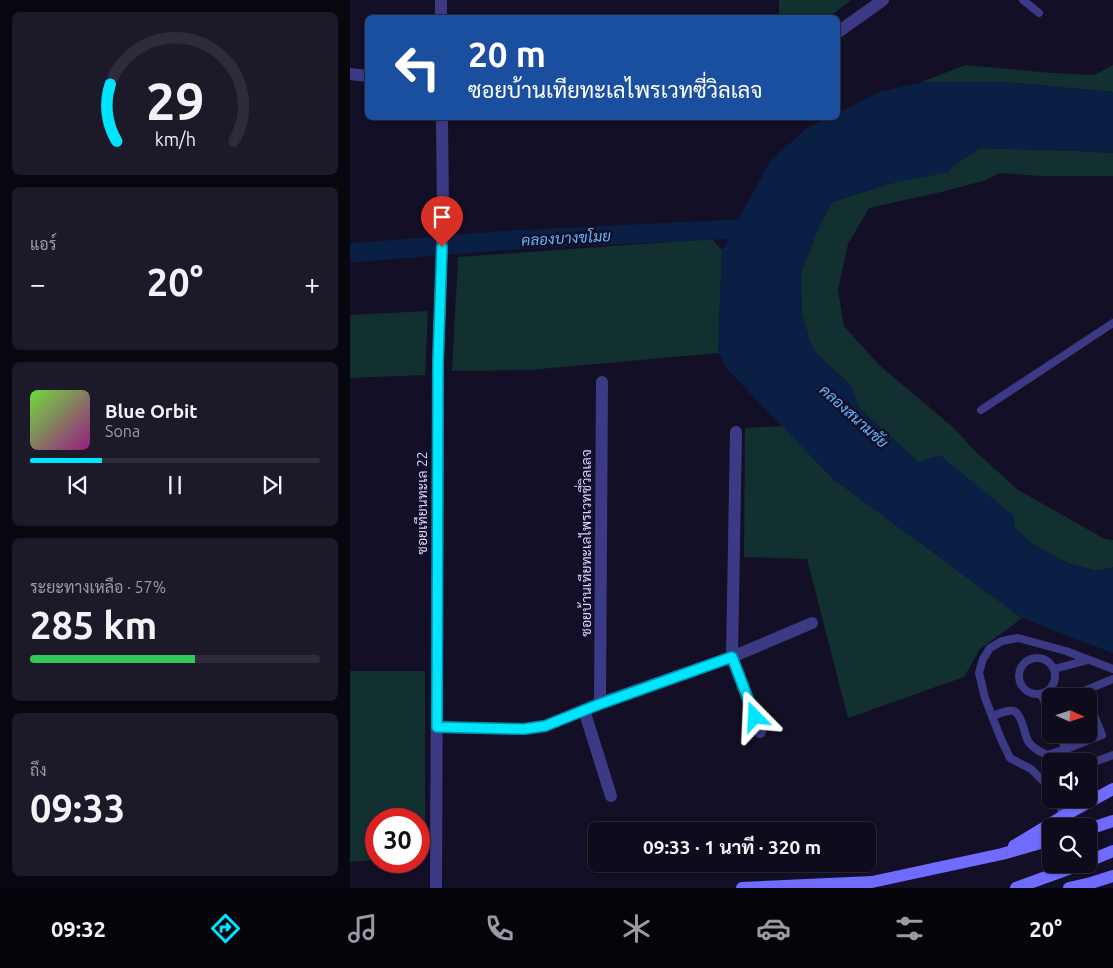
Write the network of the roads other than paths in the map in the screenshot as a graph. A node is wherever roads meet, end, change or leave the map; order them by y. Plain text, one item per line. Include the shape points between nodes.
1 (441, 0) edge
2 (883, 0) edge
3 (1023, 0) edge
4 (1039, 13) dead end
5 (442, 15) edge
6 (840, 31) edge
7 (350, 74) edge
8 (365, 76) edge
9 (442, 120) edge
10 (1113, 323) edge
11 (602, 382) dead end
12 (980, 410) dead end
13 (736, 432) dead end
14 (812, 623) dead end
15 (1030, 641) junction
16 (732, 657) junction
17 (1036, 658) junction
18 (1088, 660) junction
19 (1054, 669) junction
20 (1113, 669) edge
21 (1113, 679) edge
22 (1091, 688) edge
23 (1041, 694) joint
24 (600, 704) junction
25 (584, 710) junction
26 (992, 716) junction
27 (1098, 725) edge
28 (437, 727) junction
29 (760, 732) dead end
30 (1098, 737) edge
31 (1063, 743) edge
32 (1081, 743) edge
33 (1066, 749) junction
34 (1068, 753) edge
35 (1113, 754) edge
36 (1097, 761) edge
37 (1042, 780) edge
38 (1113, 790) edge
39 (611, 796) dead end
40 (1097, 797) edge
41 (1061, 808) edge
42 (1076, 808) edge
43 (1064, 816) junction
44 (1113, 821) edge
45 (1097, 826) edge
46 (1042, 843) edge
47 (1113, 851) edge
48 (1002, 854) junction
49 (1097, 858) edge
50 (1057, 873) edge
51 (1113, 876) edge
52 (436, 888) edge
53 (742, 888) edge
54 (1016, 888) edge
55 (1068, 888) edge

1 - 5 street
2 - 6 street
3 - 4 lane
7 - 8 street
9 - 28 street, ซอยเทียนทะเล 22
10 - 12 lane
11 - 24 street, ซอยบ้านเทียทะเลไพรเวทซี่วิลเลจ
13 - 16 street
14 - 16 street
15 - 17 lane
15 - 18 lane
15 - 26 lane via 1018,638 1002,641 990,648 983,659 979,672
16 - 24 street
16 - 29 street
17 - 19 lane via 1047,660
17 - 23 lane via 1022,667 1019,678 1029,693
18 - 19 lane
18 - 20 lane
19 - 23 lane via 1056,676 1052,688
21 - 22 lane
24 - 25 street
25 - 28 street via 545,726 524,729
25 - 39 street
26 - 33 lane via 1009,710 1016,712 1021,716 1028,741 1035,749 1047,755
26 - 37 lane via 1010,758 1031,769
27 - 30 lane via 1102,735
28 - 52 street, ซอยเทียนทะเล 22
31 - 33 lane
32 - 33 lane
33 - 34 lane
35 - 36 lane
38 - 40 main road
41 - 43 lane
42 - 43 main road
43 - 48 main road
44 - 45 main road
46 - 48 main road
47 - 49 main road
48 - 53 main road via 872,882
50 - 54 main road
51 - 55 main road

